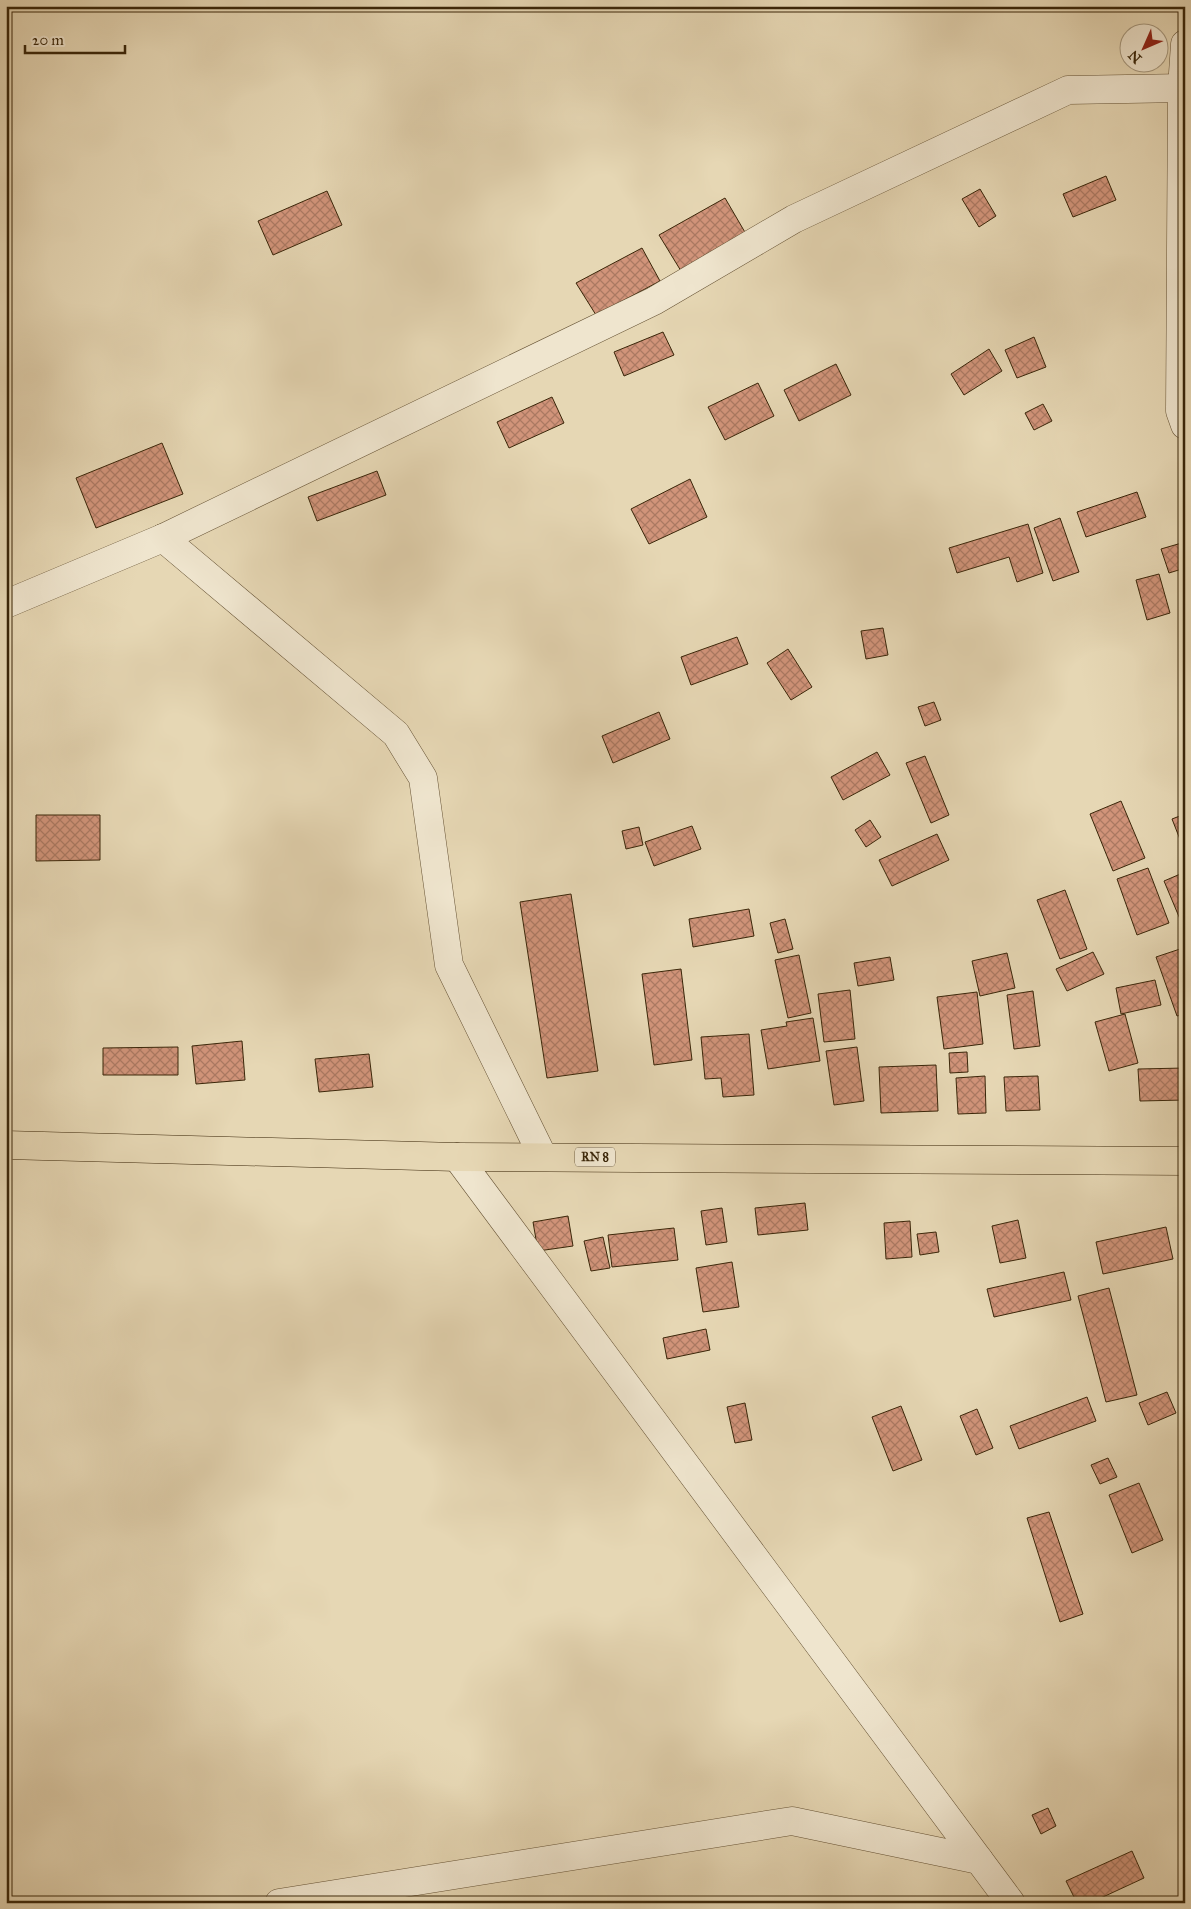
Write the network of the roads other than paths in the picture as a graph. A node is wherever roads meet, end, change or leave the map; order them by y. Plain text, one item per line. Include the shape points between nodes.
1 (1185, 44) edge
2 (1183, 88) edge
3 (1185, 425) edge
4 (162, 538) junction
5 (6, 604) edge
6 (6, 1145) edge
7 (457, 1157) junction
8 (543, 1157) junction
9 (1185, 1161) edge
10 (979, 1860) junction
11 (279, 1903) edge
12 (1011, 1903) edge

1 - 2 street
2 - 3 street via 1180,411
2 - 4 street via 1068,90 794,220 654,301
4 - 5 street
4 - 8 street via 396,734 423,778 449,965
6 - 7 main road, RN 8
7 - 8 main road, RN 8
7 - 10 street
8 - 9 main road, RN 8
10 - 11 street via 792,1821
10 - 12 street

